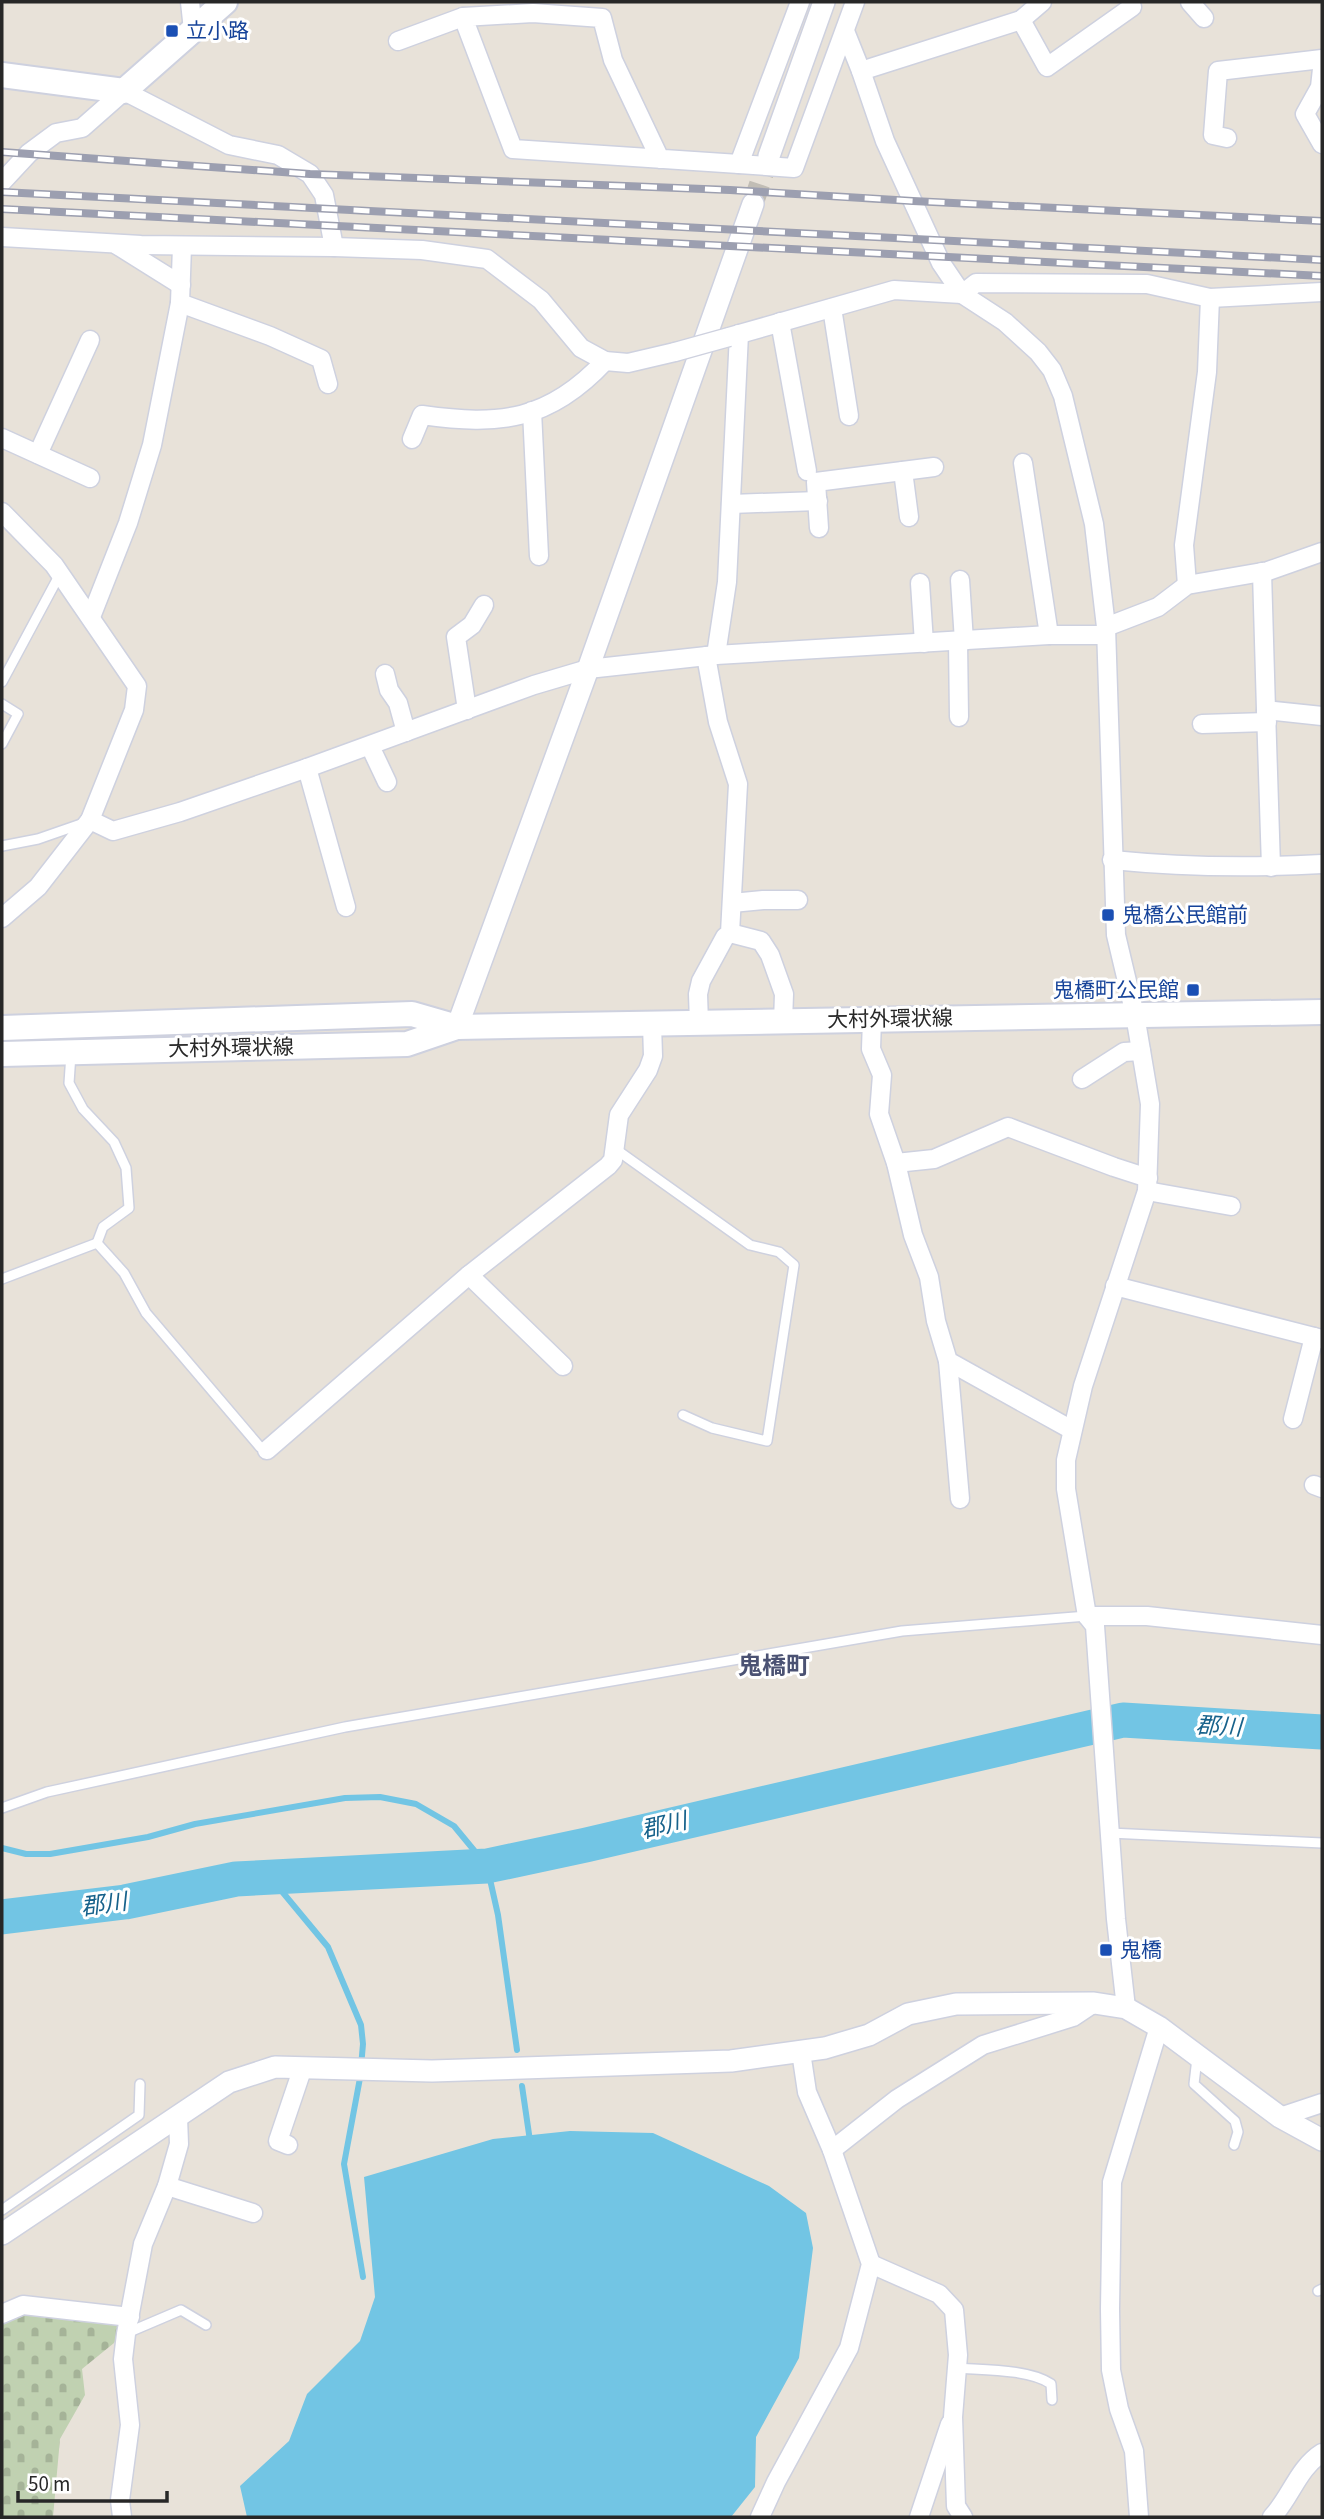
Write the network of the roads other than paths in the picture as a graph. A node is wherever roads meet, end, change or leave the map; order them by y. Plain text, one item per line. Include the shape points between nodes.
1 (190, 2) edge
2 (225, 2) edge
3 (800, 2) edge
4 (824, 2) edge
5 (855, 2) edge
6 (1042, 2) edge
7 (1190, 2) edge
8 (1132, 7) dead end
9 (463, 17) junction
10 (1204, 18) dead end
11 (1021, 20) junction
12 (193, 30) junction
13 (845, 31) junction
14 (398, 41) dead end
15 (1322, 59) edge
16 (1322, 69) edge
17 (861, 71) junction
18 (2, 75) edge
19 (124, 91) junction
20 (1227, 138) dead end
21 (1322, 144) edge
22 (769, 156) tunnel mouth
23 (660, 159) junction
24 (739, 164) junction
25 (2, 182) edge
26 (752, 204) tunnel mouth
27 (2, 237) edge
28 (114, 244) junction
29 (182, 246) junction
30 (334, 247) junction
31 (1322, 292) edge
32 (181, 294) junction
33 (962, 295) junction
34 (1210, 298) junction
35 (832, 307) junction
36 (780, 322) junction
37 (734, 335) junction
38 (90, 340) dead end
39 (605, 361) junction
40 (328, 384) dead end
41 (532, 411) junction
42 (849, 416) dead end
43 (2, 438) edge
44 (412, 439) dead end
45 (38, 454) junction
46 (1023, 463) dead end
47 (934, 467) dead end
48 (807, 471) dead end
49 (903, 471) junction
50 (90, 478) dead end
51 (818, 501) junction
52 (731, 504) junction
53 (2, 512) edge
54 (909, 517) dead end
55 (819, 528) dead end
56 (1322, 552) edge
57 (539, 556) dead end
58 (1262, 572) dead end
59 (60, 574) junction
60 (960, 580) dead end
61 (920, 583) dead end
62 (1187, 586) junction
63 (484, 605) dead end
64 (91, 617) junction
65 (1106, 631) junction
66 (1049, 635) junction
67 (961, 641) junction
68 (924, 643) junction
69 (711, 655) junction
70 (588, 669) junction
71 (385, 674) dead end
72 (2, 682) edge
73 (2, 704) edge
74 (467, 710) junction
75 (1266, 716) junction
76 (1322, 716) edge
77 (959, 717) dead end
78 (1202, 724) dead end
79 (406, 732) junction
80 (2, 744) edge
81 (370, 746) junction
82 (307, 768) junction
83 (387, 782) dead end
84 (90, 820) junction
85 (2, 846) edge
86 (1112, 860) junction
87 (1322, 864) edge
88 (1271, 867) junction
89 (798, 900) dead end
90 (732, 903) junction
91 (346, 907) dead end
92 (2, 918) edge
93 (730, 933) junction
94 (1322, 1012) edge
95 (1135, 1015) junction
96 (872, 1019) junction
97 (783, 1022) junction
98 (699, 1023) junction
99 (652, 1024) junction
100 (457, 1027) junction
101 (2, 1028) edge
102 (1141, 1051) junction
103 (71, 1052) junction
104 (2, 1054) edge
105 (1082, 1079) dead end
106 (614, 1148) junction
107 (896, 1163) junction
108 (1148, 1184) junction
109 (1231, 1206) dead end
110 (97, 1242) junction
111 (469, 1275) junction
112 (2, 1279) edge
113 (1115, 1286) junction
114 (1318, 1338) edge
115 (948, 1361) junction
116 (563, 1366) dead end
117 (683, 1415) dead end
118 (1293, 1419) dead end
119 (1072, 1430) junction
120 (267, 1450) joint
121 (960, 1499) dead end
122 (1091, 1621) junction
123 (1322, 1635) edge
124 (2, 1808) edge
125 (1110, 1827) junction
126 (1322, 1843) edge
127 (1094, 2003) junction
128 (1126, 2008) junction
129 (1159, 2027) junction
130 (801, 2052) junction
131 (1197, 2056) junction
132 (303, 2067) junction
133 (140, 2084) dead end
134 (1322, 2103) edge
135 (178, 2117) junction
136 (1280, 2117) junction
137 (1322, 2140) edge
138 (288, 2145) dead end
139 (1234, 2145) dead end
140 (832, 2150) junction
141 (167, 2186) junction
142 (2, 2210) edge
143 (253, 2213) dead end
144 (2, 2234) edge
145 (871, 2264) junction
146 (2, 2314) edge
147 (206, 2325) dead end
148 (128, 2326) junction
149 (957, 2368) junction
150 (1052, 2400) dead end
151 (953, 2417) junction
152 (1322, 2453) edge
153 (122, 2517) edge
154 (760, 2517) edge
155 (919, 2517) edge
156 (963, 2517) edge
157 (1139, 2517) edge
158 (1272, 2517) edge

1 - 12 street
2 - 12 main road
3 - 24 street
4 - 22 street
5 - 13 street
6 - 11 street
7 - 10 street
8 - 11 street via 1047,67
9 - 14 street
9 - 23 street via 513,149
9 - 23 street via 533,13 602,18 613,60
11 - 17 street
12 - 19 main road
13 - 17 street
13 - 24 street via 794,168
15 - 20 street via 1219,71 1213,135
16 - 21 street via 1320,87 1305,114
17 - 33 street via 885,141 941,262
18 - 19 main road
19 - 25 street via 82,128 57,133 29,153
19 - 30 street via 229,145 278,155 310,174 324,195
23 - 24 street
26 - 70 street
27 - 28 street
28 - 29 street
28 - 32 street
29 - 30 street
29 - 32 street
30 - 39 street via 422,250 487,259 541,300 581,348
31 - 34 street
32 - 40 street via 321,359
32 - 64 street via 152,445
33 - 34 street via 976,283 1147,284
33 - 35 street via 894,290
33 - 65 street via 1005,323 1052,370 1063,396 1094,524
34 - 62 street via 1207,372 1184,545
35 - 36 street
35 - 42 street
36 - 37 street
36 - 48 street
37 - 39 street, bridge via 628,363
37 - 52 street
38 - 45 street
39 - 41 street via 584,384
41 - 44 street via 487,421 422,415
41 - 57 street
43 - 45 street
45 - 50 street
46 - 66 street
47 - 49 street
49 - 51 street via 816,482
49 - 54 street
51 - 52 street
51 - 55 street
52 - 69 street via 727,582
53 - 59 street
56 - 62 street via 1268,571
58 - 75 street
59 - 64 street
59 - 72 lane
60 - 67 street
61 - 68 street
62 - 65 street via 1158,607
63 - 74 street via 472,625 456,637
64 - 84 street via 137,686 134,710
65 - 66 street
65 - 86 street
66 - 67 street
67 - 68 street
67 - 77 street
68 - 69 street
69 - 70 street
69 - 90 street via 718,722 738,784
70 - 74 street
70 - 100 street
71 - 79 street
73 - 80 lane via 18,714
74 - 79 street
75 - 76 street
75 - 78 street
75 - 88 street
79 - 81 street
81 - 82 street
81 - 83 street
82 - 84 street via 113,831
82 - 91 street
84 - 85 lane
84 - 92 street via 38,887
86 - 88 street
86 - 95 street via 1116,935
87 - 88 street
89 - 90 street
90 - 93 street
93 - 97 street via 761,941 784,994
93 - 98 street via 701,981
94 - 95 main road, 大村外環状線
95 - 96 main road, 大村外環状線
95 - 102 street
96 - 97 main road, 大村外環状線
96 - 107 street via 871,1049 882,1074 879,1114
97 - 98 main road, 大村外環状線
98 - 99 main road, 大村外環状線
99 - 100 main road, 大村外環状線
99 - 106 street via 653,1056 619,1115
100 - 101 main road, 大村外環状線 via 412,1014
100 - 103 main road, 大村外環状線 via 407,1044
102 - 105 street via 1124,1052
102 - 108 street via 1150,1104
103 - 104 main road, 大村外環状線
103 - 110 lane via 69,1083 83,1109 114,1142 126,1168 130,1208 103,1227
106 - 111 street via 608,1166
106 - 117 lane via 750,1245 779,1252 794,1265 767,1441 712,1428
107 - 108 street via 934,1159 1008,1127
107 - 115 street
108 - 109 street
108 - 113 street
110 - 112 lane
110 - 120 lane via 124,1273 146,1313
111 - 116 street
111 - 120 street
113 - 114 street
113 - 119 street
114 - 118 street
115 - 119 street
115 - 121 street
119 - 122 street via 1066,1489
122 - 123 street via 1147,1616
122 - 124 lane via 902,1632 345,1727 47,1792
122 - 125 street
125 - 126 lane
125 - 128 street
127 - 128 street
127 - 130 street via 956,2004 908,2014 869,2035
127 - 140 street via 1073,2017 983,2045 897,2099
128 - 129 street
129 - 131 street
129 - 157 street via 1112,2182 1111,2370 1134,2451
130 - 132 street via 731,2062 432,2071
130 - 140 street via 807,2092
131 - 136 street
131 - 139 lane via 1194,2084 1235,2121
132 - 135 street via 275,2067 229,2082
132 - 138 street via 278,2141
133 - 142 lane via 139,2115
134 - 136 street
135 - 141 street via 179,2144
135 - 144 street
136 - 137 street
140 - 145 street
141 - 143 street
141 - 148 street via 143,2244
145 - 149 street via 940,2294 954,2310
145 - 154 street via 849,2348
146 - 148 street via 23,2305
147 - 148 lane via 181,2310
148 - 153 street via 123,2360 130,2425
149 - 150 lane via 1025,2374 1047,2381
149 - 151 street
151 - 155 street
151 - 156 street via 956,2506
152 - 158 street via 1300,2473

